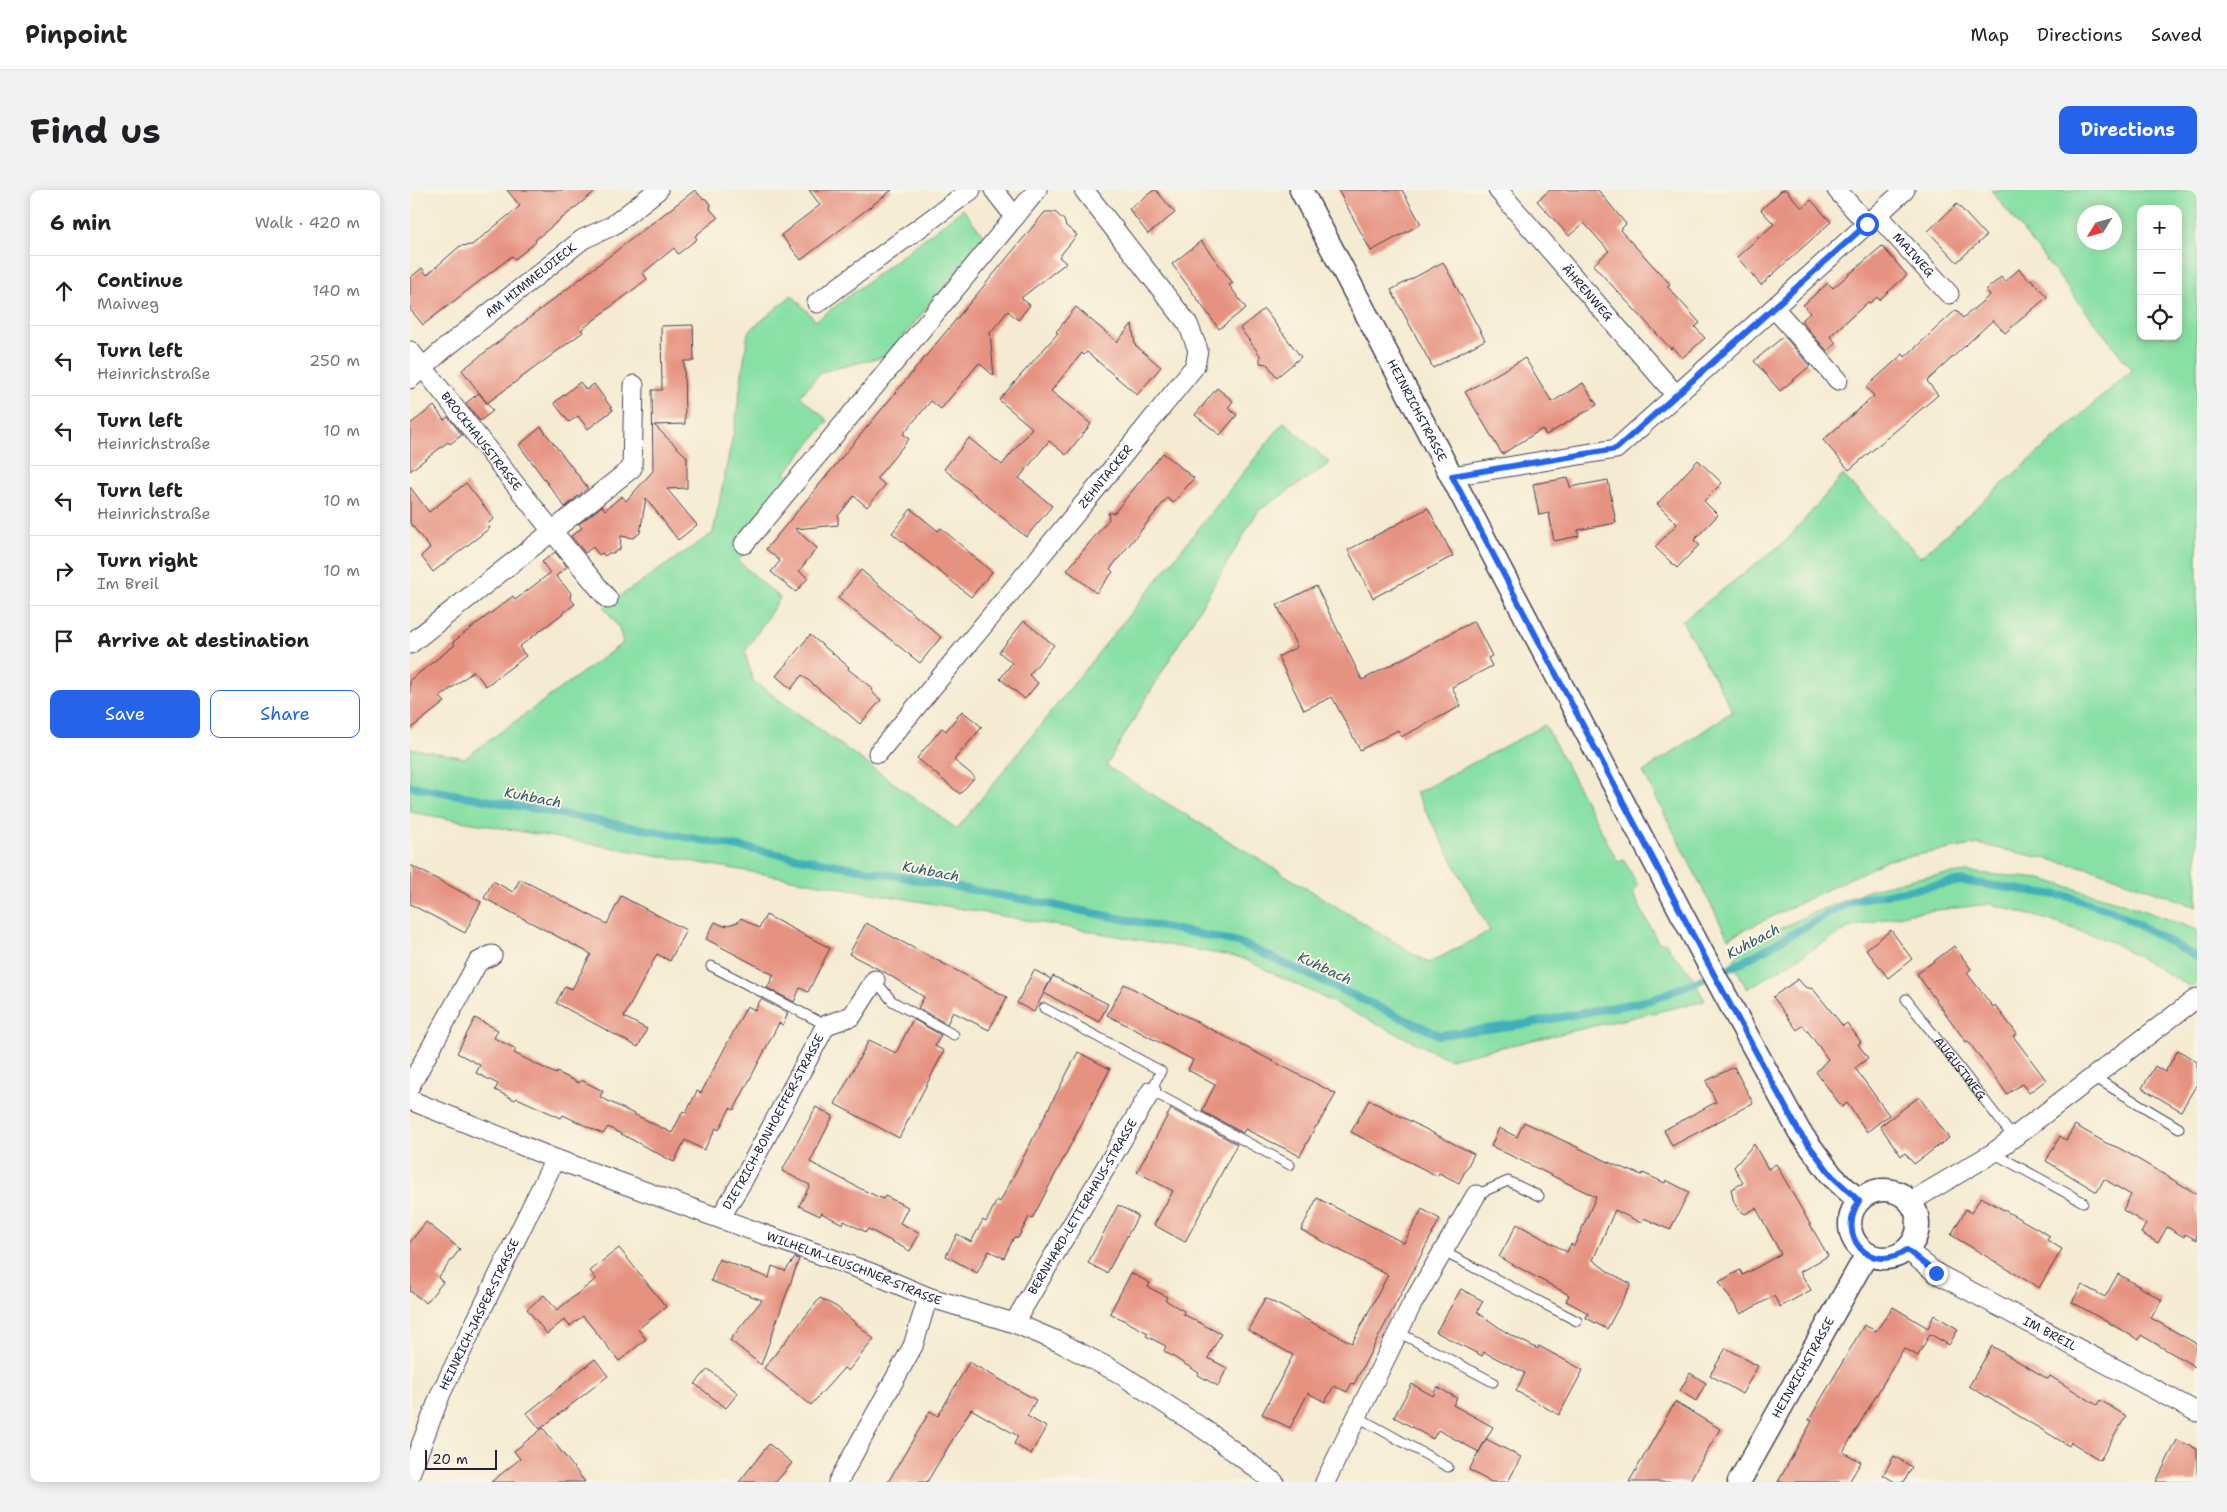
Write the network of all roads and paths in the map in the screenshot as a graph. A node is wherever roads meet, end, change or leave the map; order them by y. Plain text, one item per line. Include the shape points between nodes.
1 (658, 190) edge
2 (972, 190) edge
3 (994, 190) edge
4 (1037, 190) edge
5 (1084, 190) edge
6 (1301, 190) edge
7 (1498, 190) edge
8 (1837, 190) edge
9 (1905, 190) edge
10 (1015, 217) junction
11 (1872, 219) junction
12 (1950, 294) dead end
13 (817, 303) dead end
14 (1774, 308) junction
15 (410, 351) edge
16 (417, 374) edge
17 (1838, 380) dead end
18 (634, 385) dead end
19 (1676, 395) junction
20 (1452, 476) junction
21 (552, 531) junction
22 (744, 544) dead end
23 (608, 599) dead end
24 (410, 644) edge
25 (878, 753) dead end
26 (492, 955) dead end
27 (712, 966) dead end
28 (875, 980) joint
29 (2197, 998) edge
30 (1906, 999) dead end
31 (1044, 1008) dead end
32 (826, 1025) junction
33 (954, 1035) dead end
34 (2092, 1075) junction
35 (410, 1086) edge
36 (1151, 1091) junction
37 (410, 1100) edge
38 (2179, 1128) dead end
39 (2013, 1137) junction
40 (1993, 1153) junction
41 (555, 1159) junction
42 (1290, 1165) dead end
43 (1476, 1195) joint
44 (1539, 1196) dead end
45 (1859, 1201) junction
46 (1910, 1202) junction
47 (2083, 1202) dead end
48 (720, 1218) junction
49 (1907, 1250) junction
50 (1442, 1251) junction
51 (1867, 1254) junction
52 (928, 1297) junction
53 (1577, 1321) dead end
54 (1014, 1323) junction
55 (1398, 1332) junction
56 (1493, 1382) dead end
57 (2197, 1412) edge
58 (1356, 1416) junction
59 (1448, 1467) dead end
60 (410, 1474) edge
61 (838, 1482) edge
62 (1274, 1482) edge
63 (1325, 1482) edge
64 (1738, 1482) edge

1 - 16 street, AM HIMMELDIECK via 612,226 583,239
2 - 13 street
3 - 10 street
4 - 10 street
5 - 25 street, ZEHNTACKER via 1188,324 1198,350 1195,366
6 - 20 street, HEINRICHSTRASSE
7 - 19 street, ÄHRENWEG
8 - 11 street, MAIWEG
9 - 11 street
10 - 22 street
11 - 12 street, MAIWEG
11 - 14 street
14 - 17 street
14 - 19 street
15 - 16 street, BROCKHAUSSTRASSE
16 - 21 street, BROCKHAUSSTRASSE
18 - 21 street via 632,468
19 - 20 street via 1616,449
20 - 45 street, HEINRICHSTRASSE via 1799,1132 1832,1176
21 - 23 street, BROCKHAUSSTRASSE
21 - 24 street
26 - 35 street via 478,962
27 - 32 lane, DIETRICH-BONHOEFFER-STRASSE
28 - 32 street, DIETRICH-BONHOEFFER-STRASSE via 852,1016
28 - 33 lane, DIETRICH-BONHOEFFER-STRASSE via 892,1001
29 - 34 street
30 - 39 lane, AUGUSTWEG
31 - 36 lane, BERNHARD-LETTERHAUS-STRASSE via 1161,1071
32 - 48 street, DIETRICH-BONHOEFFER-STRASSE
34 - 38 lane
34 - 39 street
36 - 42 lane
36 - 54 street, BERNHARD-LETTERHAUS-STRASSE
37 - 41 street, WILHELM-LEUSCHNER-STRASSE
39 - 40 street
40 - 46 street
40 - 47 lane
41 - 48 street, WILHELM-LEUSCHNER-STRASSE
41 - 60 street, HEINRICH-JASPER-STRASSE via 441,1393
43 - 44 lane via 1508,1181
43 - 50 street
45 - 46 street via 1871,1192 1886,1190
45 - 51 street via 1853,1211 1851,1229 1858,1246
46 - 49 street via 1918,1222 1914,1242
48 - 52 street, WILHELM-LEUSCHNER-STRASSE
49 - 51 street via 1884,1258
49 - 57 street, IM BREIL via 1936,1273
50 - 53 lane
50 - 55 street
51 - 64 street, HEINRICHSTRASSE
52 - 54 street, WILHELM-LEUSCHNER-STRASSE
52 - 61 street via 913,1346
54 - 62 street, WILHELM-LEUSCHNER-STRASSE via 1119,1373 1211,1434
55 - 56 lane
55 - 58 street
58 - 59 lane
58 - 63 street

